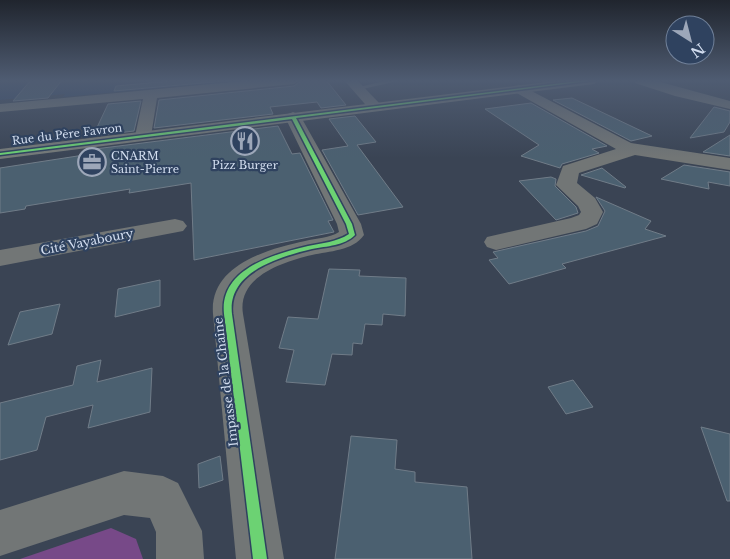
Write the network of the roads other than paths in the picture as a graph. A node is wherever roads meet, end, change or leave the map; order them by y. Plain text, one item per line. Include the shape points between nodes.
1 (21, 106) edge
2 (149, 106) edge
3 (374, 106) edge
4 (551, 106) edge
5 (0, 108) edge
6 (287, 117) junction
7 (142, 136) junction
8 (634, 149) junction
9 (0, 154) edge
10 (730, 164) edge
11 (175, 226) dead end
12 (496, 242) dead end
13 (0, 258) edge
14 (0, 533) edge
15 (180, 559) edge
16 (260, 559) edge

1 - 5 street
2 - 7 street
3 - 6 street, Rue du Père Favron
4 - 8 street
6 - 7 street, Rue du Père Favron
6 - 16 street, Impasse de la Chaîne via 349,224 352,235 343,240 277,255 252,268 237,282 228,300
7 - 9 street, Rue du Père Favron
8 - 10 street
8 - 12 street via 570,170 566,185 587,203 592,212 589,219
11 - 13 street, Cité Vayaboury
14 - 15 street via 124,492 163,498 179,530

